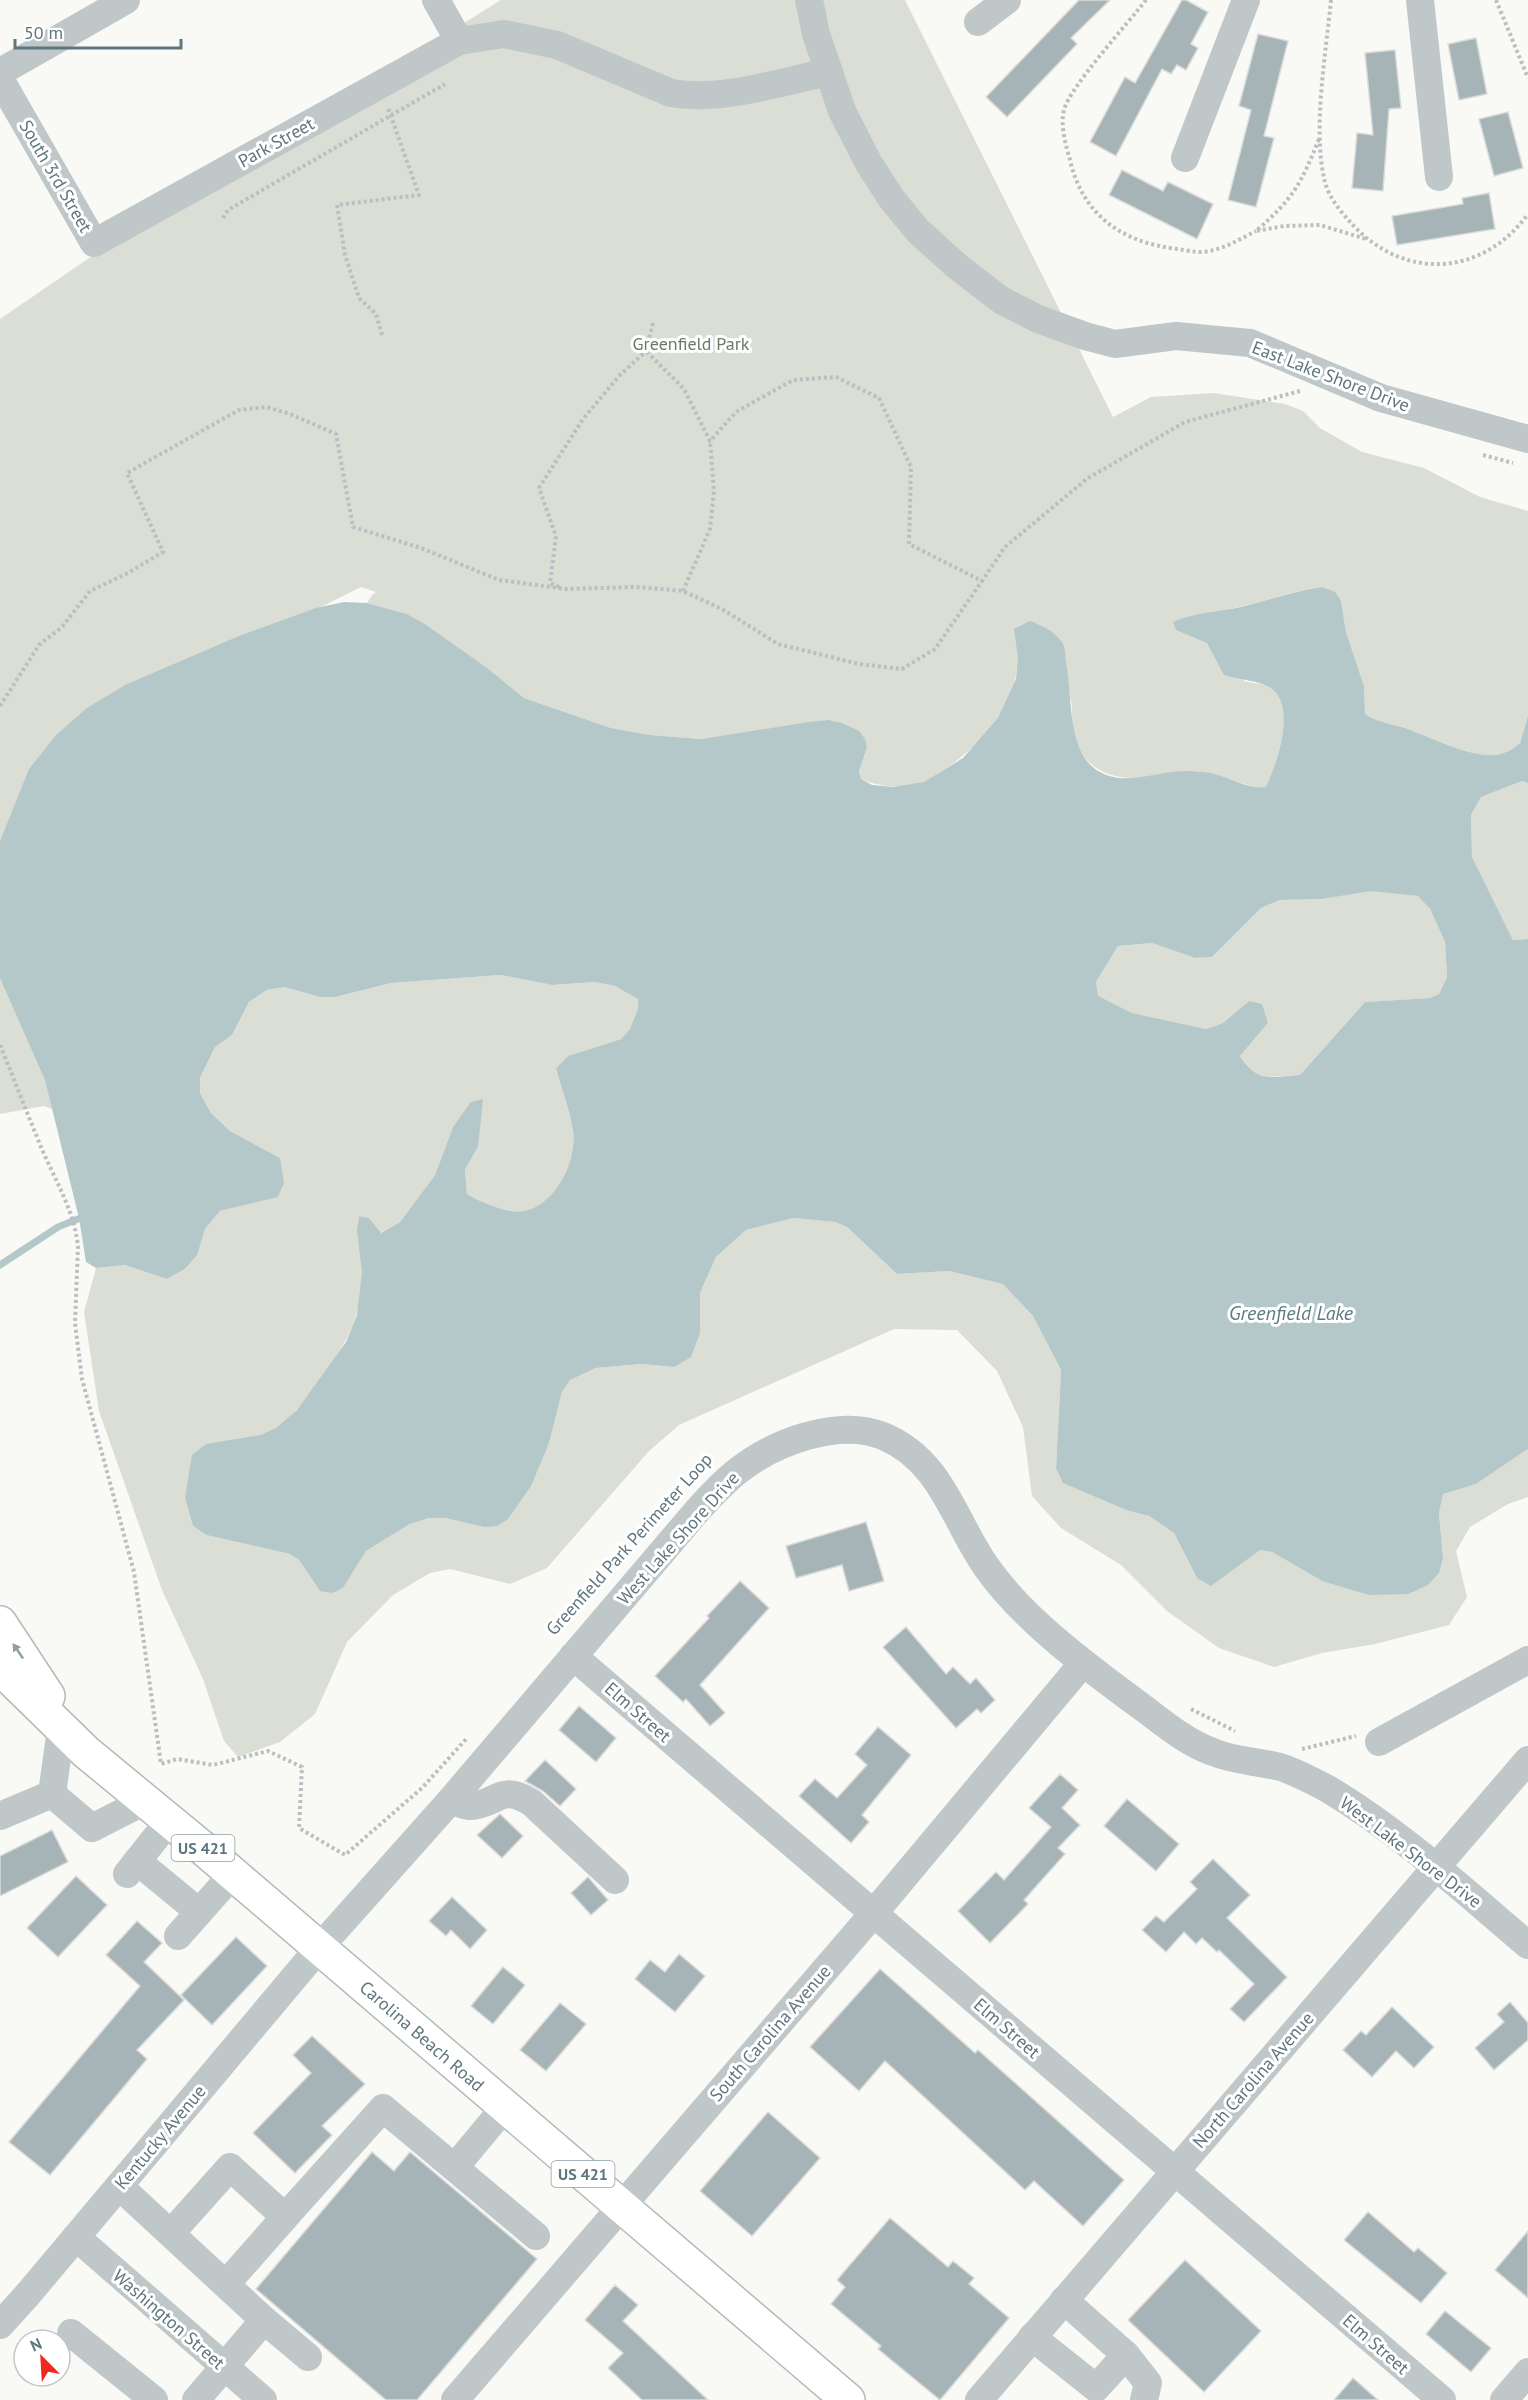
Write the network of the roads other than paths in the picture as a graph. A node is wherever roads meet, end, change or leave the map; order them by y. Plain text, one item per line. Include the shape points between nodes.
1 (126, 0) edge
2 (436, 0) edge
3 (809, 0) edge
4 (824, 0) edge
5 (1007, 0) edge
6 (1246, 0) edge
7 (1420, 0) edge
8 (978, 22) dead end
9 (459, 41) junction
10 (0, 72) edge
11 (829, 72) junction
12 (0, 79) edge
13 (1185, 158) dead end
14 (1439, 177) dead end
15 (94, 243) joint
16 (1528, 439) edge
17 (0, 1623) edge
18 (573, 1656) junction
19 (1528, 1660) edge
20 (1083, 1663) junction
21 (0, 1668) edge
22 (61, 1729) junction
23 (1370, 1738) road end
24 (86, 1752) junction
25 (1528, 1760) edge
26 (52, 1794) junction
27 (451, 1800) junction
28 (157, 1811) junction
29 (0, 1816) edge
30 (1436, 1867) junction
31 (233, 1874) junction
32 (615, 1880) dead end
33 (199, 1912) junction
34 (873, 1914) junction
35 (178, 1936) dead end
36 (1528, 1945) edge
37 (319, 1948) junction
38 (505, 2107) junction
39 (455, 2168) junction
40 (1174, 2171) junction
41 (119, 2186) junction
42 (621, 2206) junction
43 (285, 2217) junction
44 (171, 2234) junction
45 (536, 2236) dead end
46 (76, 2237) junction
47 (226, 2284) junction
48 (1064, 2300) junction
49 (264, 2320) junction
50 (0, 2325) edge
51 (72, 2334) edge
52 (1032, 2337) junction
53 (1126, 2355) junction
54 (308, 2357) dead end
55 (225, 2367) junction
56 (1528, 2372) edge
57 (1091, 2394) edge
58 (154, 2400) edge
59 (196, 2400) edge
60 (263, 2400) edge
61 (455, 2400) edge
62 (848, 2400) edge
63 (979, 2400) edge
64 (1145, 2400) edge
65 (1442, 2400) edge
66 (1504, 2400) edge

1 - 10 street
2 - 9 street
3 - 11 street
4 - 11 street
5 - 8 street
6 - 13 street
7 - 14 street
9 - 11 street via 504,34 557,45 671,93 700,96
9 - 15 street, Park Street
11 - 16 street, East Lake Shore Drive via 842,111 891,198 918,231 1001,300 1038,319 1115,344 1176,336 1250,343 1381,398
12 - 15 street, South 3rd Street
24 -> 17 highway
18 - 20 street, West Lake Shore Drive via 697,1511 739,1470 778,1447 842,1430 881,1435 912,1452 945,1491 988,1569 1018,1605
18 - 27 street, West Lake Shore Drive
18 - 34 street, Elm Street
19 - 23 street
20 - 30 street, West Lake Shore Drive via 1197,1745 1235,1760 1279,1767 1326,1788
20 - 34 street, South Carolina Avenue
21 - 22 highway, Carolina Beach Road / US 421
22 - 24 highway, Carolina Beach Road / US 421
22 - 26 street
24 - 28 highway, Carolina Beach Road / US 421
25 - 30 street, North Carolina Avenue
26 - 28 street via 92,1828
26 - 29 street
27 - 32 street via 468,1806 508,1792 521,1796
27 - 37 street, West Lake Shore Drive
28 - 31 highway, Carolina Beach Road / US 421
28 - 33 street via 132,1868
30 - 36 street, West Lake Shore Drive
30 - 40 street, North Carolina Avenue
31 - 33 street
31 - 37 highway, Carolina Beach Road / US 421
33 - 35 street
34 - 40 street, Elm Street
34 - 42 street, South Carolina Avenue
37 - 38 highway, Carolina Beach Road / US 421
37 - 41 street, Kentucky Avenue
38 - 39 street
38 - 42 highway, Carolina Beach Road / US 421
39 - 43 street via 383,2108
39 - 45 street
40 - 48 street, North Carolina Avenue
40 - 65 street, Elm Street
41 - 44 street
41 - 46 street, Kentucky Avenue
42 - 61 street, South Carolina Avenue
42 - 62 highway, Carolina Beach Road / US 421
43 - 44 street via 230,2167
43 - 47 street
44 - 47 street
46 - 50 street, Kentucky Avenue
46 - 55 street, Washington Street
47 - 49 street
48 - 52 street, North Carolina Avenue
48 - 53 street
49 - 54 street
49 - 55 street
51 - 58 street
52 - 57 street
52 - 63 street, North Carolina Avenue
53 - 57 street
53 - 64 street via 1148,2383
55 - 59 street
55 - 60 street, Washington Street
56 - 66 street

